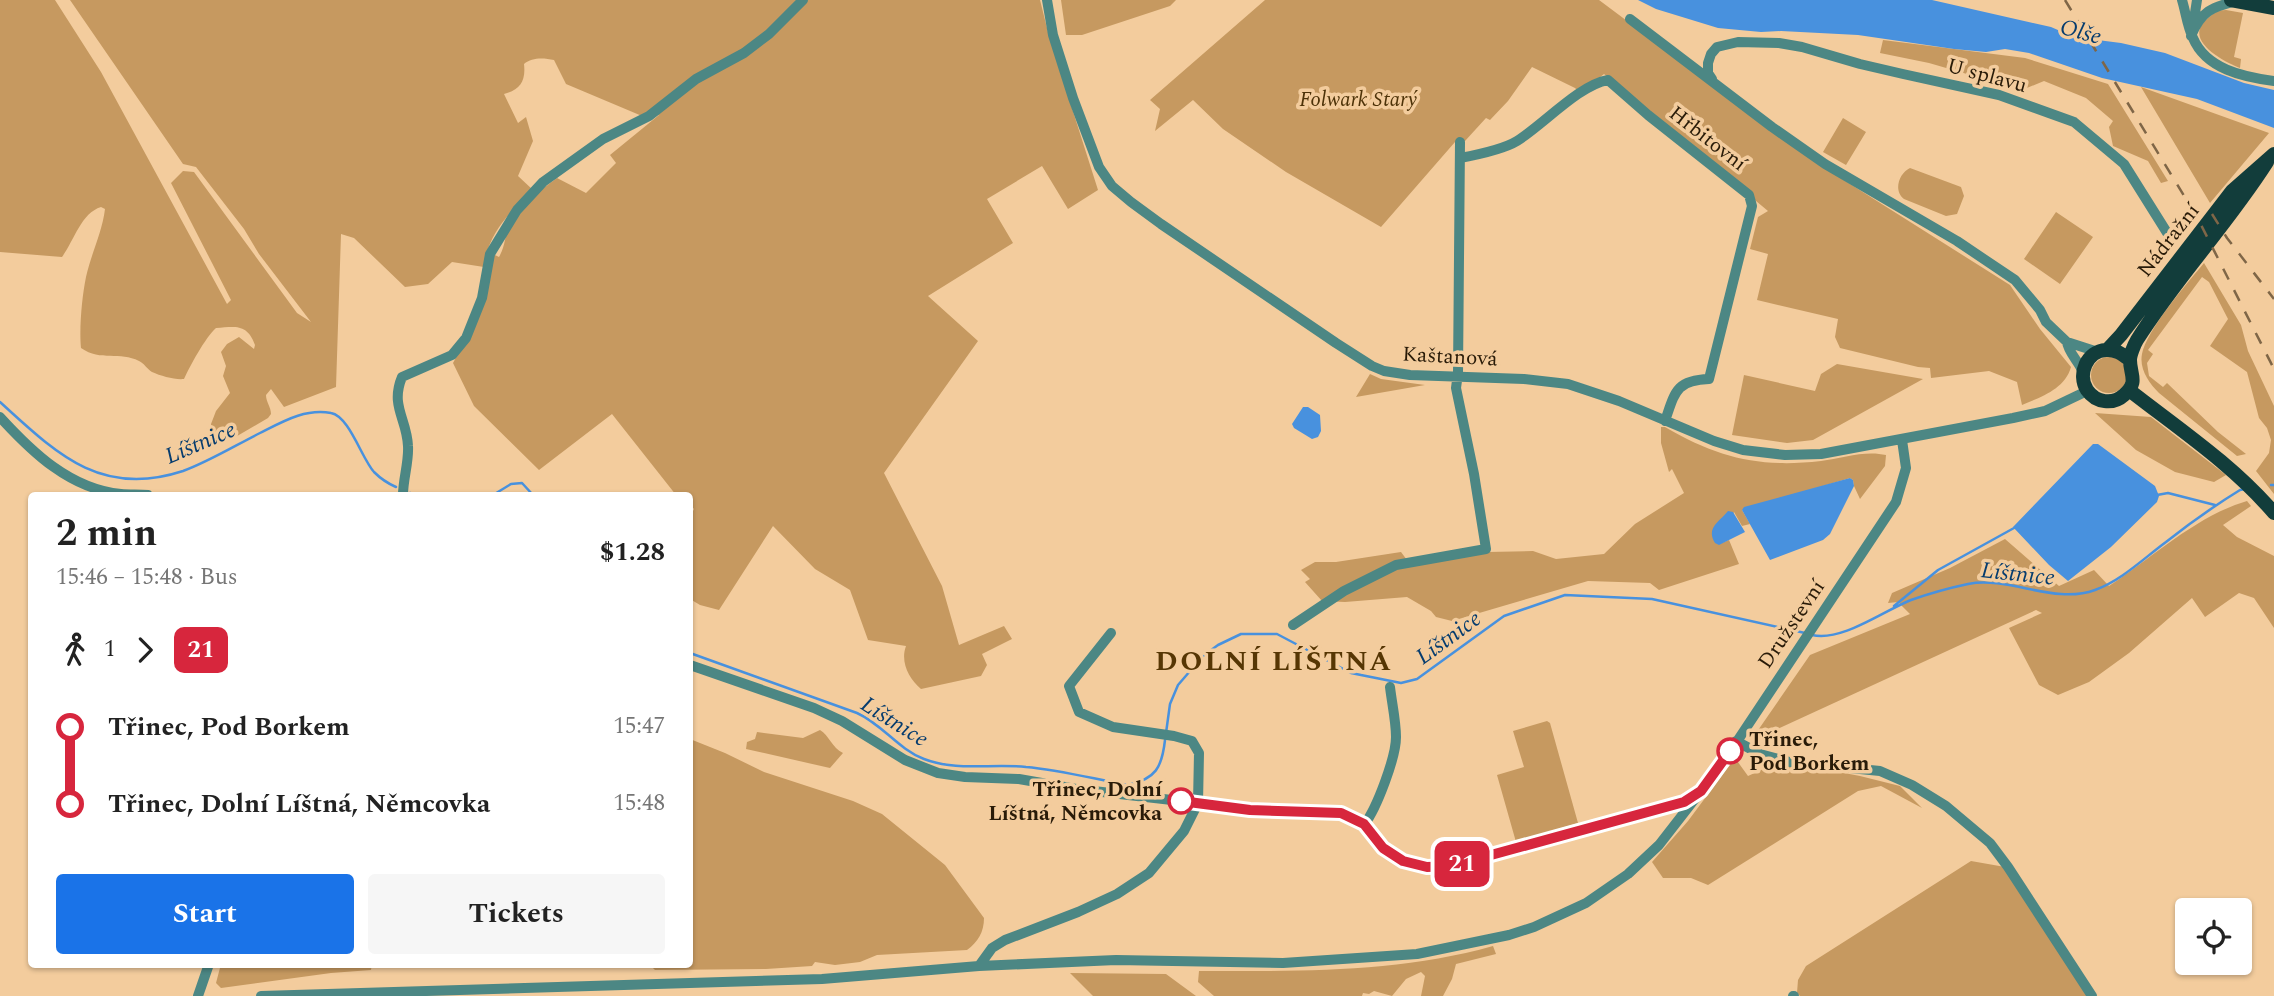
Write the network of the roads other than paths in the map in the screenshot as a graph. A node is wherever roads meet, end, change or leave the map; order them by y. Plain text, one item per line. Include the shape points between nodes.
1 (803, 0) edge
2 (1047, 0) edge
3 (2182, 0) edge
4 (2197, 0) edge
5 (2234, 1) edge
6 (2266, 5) edge
7 (1630, 19) dead end
8 (2194, 41) junction
9 (2274, 81) edge
10 (1713, 82) junction
11 (1460, 142) dead end
12 (1460, 158) junction
13 (2270, 158) edge
14 (2171, 239) dead end
15 (2067, 342) junction
16 (2103, 351) junction
17 (2130, 360) junction
18 (2083, 372) junction
19 (1458, 378) junction
20 (2129, 390) junction
21 (2087, 391) junction
22 (0, 416) edge
23 (1665, 421) junction
24 (1902, 440) junction
25 (112, 492) edge
26 (403, 492) edge
27 (2274, 513) edge
28 (1293, 625) dead end
29 (1111, 633) dead end
30 (693, 666) edge
31 (1390, 687) dead end
32 (1736, 741) junction
33 (1701, 791) junction
34 (1198, 803) junction
35 (1364, 824) junction
36 (979, 966) junction
37 (208, 968) edge
38 (667, 983) junction
39 (198, 996) edge
40 (261, 996) edge
41 (671, 996) edge
42 (2092, 996) edge

1 - 26 street via 744,53 696,79 649,116 603,139 543,182 517,210 490,254 482,298 466,338 452,355 402,377 398,408 409,447
2 - 19 street, Kaštanová via 1053,34 1085,131 1099,167 1121,194 1373,366 1396,373
3 - 8 street
4 - 8 street
5 - 6 main road
5 - 8 street via 2197,20
7 - 10 street
8 - 9 street via 2212,63 2237,74
10 - 14 street, U splavu via 1708,73 1711,54 1717,47 1738,41 1802,47 1999,95 2074,122 2124,164
10 - 15 street via 1825,164 2015,279
11 - 12 street
12 - 19 street
12 - 23 street, Hřbitovní via 1516,142 1578,95 1608,80 1751,199 1709,379 1683,384
13 - 16 main road, Nádražní via 2232,191 2121,335
13 - 17 main road, Nádražní via 2242,201 2162,301 2135,343
15 - 16 street
15 - 18 street
16 - 17 main road
16 - 18 main road, Nádražní via 2089,358
17 - 20 main road, Nádražní via 2134,373
18 - 21 main road
19 - 23 street, Kaštanová via 1568,384
19 - 28 street via 1456,388 1486,549 1396,565 1344,591
20 - 21 main road via 2107,402
20 - 27 main road via 2220,460
21 - 24 street via 2045,411
22 - 25 street via 41,459 65,475
23 - 24 street, Kaštanová via 1742,450 1785,455 1821,454
24 - 32 street, Družstevní via 1906,468 1896,502
29 - 34 street via 1069,686 1079,712 1113,727 1192,741 1199,753
30 - 34 street via 842,720 905,760 938,773
31 - 35 street via 1396,738 1373,813
32 - 33 street, Družstevní
32 - 42 street via 1790,762 1880,771 1946,806 1990,843
33 - 35 street via 1684,802 1451,866 1403,861 1383,848
33 - 36 street, Družstevní via 1636,867 1586,903 1534,927 1479,943 1417,954 1328,961 1115,960
34 - 35 street via 1341,813
34 - 36 street via 1184,831 1149,873 1117,894 1005,940 992,948
36 - 38 street, Družstevní via 822,979
37 - 39 street
38 - 40 street, Družstevní
38 - 41 street

